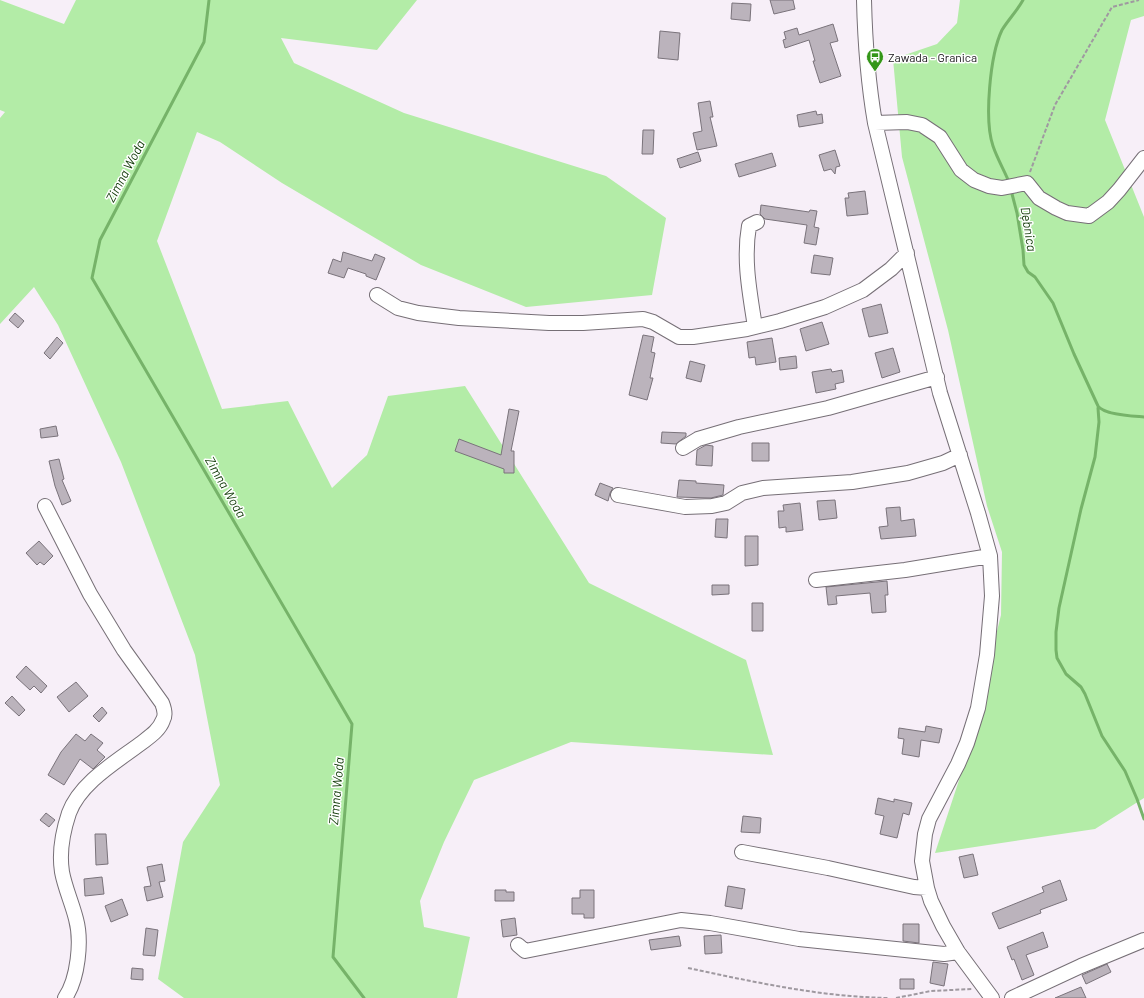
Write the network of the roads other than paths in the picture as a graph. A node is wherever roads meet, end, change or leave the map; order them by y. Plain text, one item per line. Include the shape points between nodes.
1 (864, 0) edge
2 (875, 123) junction
3 (1144, 158) edge
4 (757, 222) dead end
5 (907, 253) junction
6 (377, 295) dead end
7 (754, 327) junction
8 (937, 377) junction
9 (683, 448) dead end
10 (960, 455) junction
11 (618, 496) dead end
12 (44, 506) dead end
13 (990, 556) junction
14 (816, 580) dead end
15 (742, 852) dead end
16 (927, 888) junction
17 (1144, 940) edge
18 (518, 945) dead end
19 (958, 952) junction
20 (65, 998) edge
21 (992, 998) edge
22 (1012, 998) edge

1 - 2 street via 868,85
2 - 3 street via 907,122 922,125 940,137 961,170 974,180 1002,188 1027,183 1039,198 1067,214 1089,216 1108,202
2 - 5 street
4 - 7 street via 749,226 747,239 748,279
5 - 7 street via 863,290 825,307
5 - 8 street
6 - 7 street via 398,308 459,318 556,323 643,319 654,322 679,337
8 - 9 street via 828,408 698,439
8 - 10 street
10 - 11 street via 908,473 852,482 763,488 742,493 726,503 712,506 684,507
10 - 13 street
12 - 20 street via 90,594 124,650 162,703 164,711 164,719 157,730 103,770 79,795 66,822 62,842 62,872 79,935 75,975
13 - 14 street via 905,570
13 - 16 street via 992,596 987,655 978,708 967,743 934,808 925,834 922,861
15 - 16 street
16 - 19 street via 943,926
17 - 22 street
18 - 19 street via 526,951 681,920 799,939 944,954
19 - 21 street

